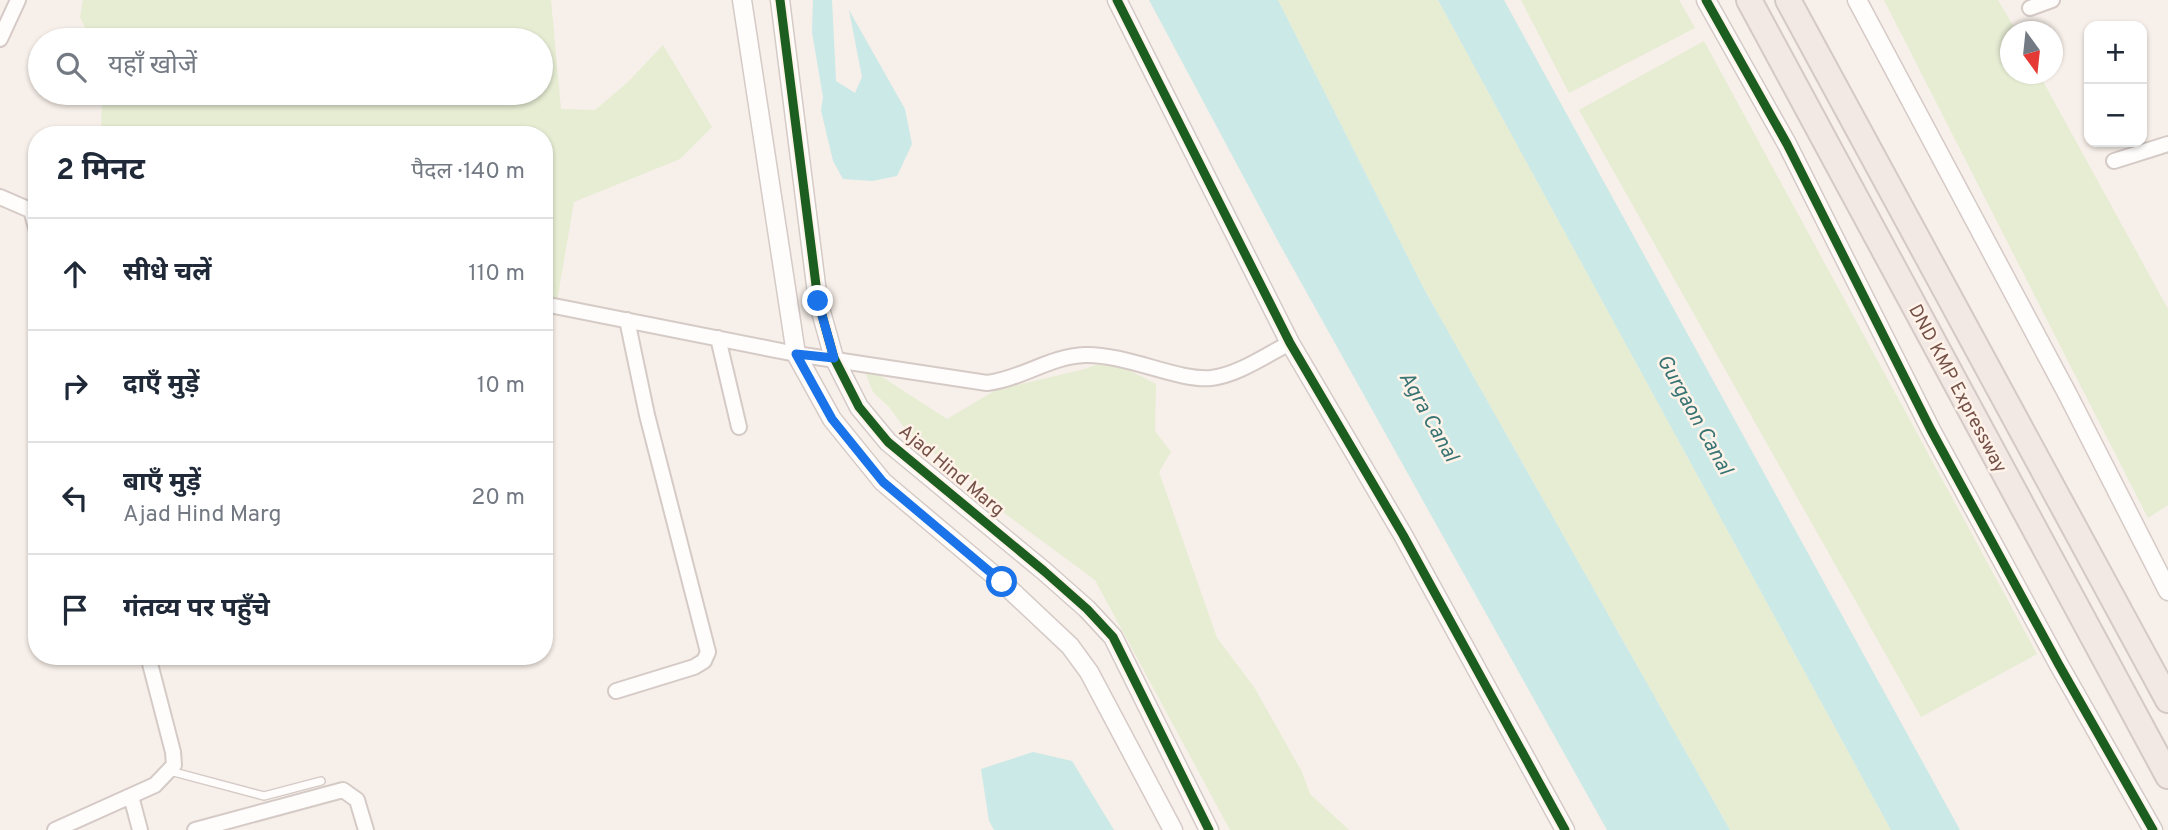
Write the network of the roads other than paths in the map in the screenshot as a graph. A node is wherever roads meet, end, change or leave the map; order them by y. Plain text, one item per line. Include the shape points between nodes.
1 (18, 0) edge
2 (742, 0) edge
3 (780, 0) edge
4 (1116, 0) edge
5 (1706, 0) edge
6 (1749, 0) edge
7 (1788, 0) edge
8 (1857, 0) edge
9 (2052, 0) edge
10 (2030, 8) dead end
11 (0, 39) edge
12 (2168, 144) edge
13 (2114, 161) dead end
14 (0, 197) edge
15 (28, 209) edge
16 (553, 306) edge
17 (627, 320) junction
18 (718, 338) junction
19 (1290, 343) junction
20 (796, 354) junction
21 (834, 358) junction
22 (739, 427) dead end
23 (2168, 591) edge
24 (150, 665) edge
25 (616, 691) dead end
26 (2168, 700) edge
27 (169, 771) junction
28 (2168, 776) edge
29 (321, 781) dead end
30 (131, 796) junction
31 (55, 830) edge
32 (139, 830) edge
33 (195, 830) edge
34 (366, 830) edge
35 (1173, 830) edge
36 (1209, 830) edge
37 (1566, 830) edge
38 (2153, 830) edge

1 - 11 street
2 - 20 street
3 - 21 street, Ajad Hind Marg via 818,301
4 - 19 street
5 - 38 street via 1787,144 1930,430
6 - 28 highway, DND KMP Expressway
7 - 26 highway, DND KMP Expressway
8 - 23 street
9 - 10 street
12 - 13 street
14 - 15 street
16 - 17 street
17 - 18 street
17 - 25 street via 708,652 694,667
18 - 20 street
18 - 22 street
19 - 21 street via 1213,378 1126,358 1086,355 987,383
19 - 37 street
20 - 21 street
20 - 35 street via 832,419 883,482 1070,646 1089,672
21 - 36 street, Ajad Hind Marg via 859,407 888,442 1087,608 1112,636
24 - 27 street via 173,752
27 - 29 lane via 264,796
27 - 30 street via 155,785
30 - 31 street
30 - 32 street
33 - 34 street via 343,790 357,800

